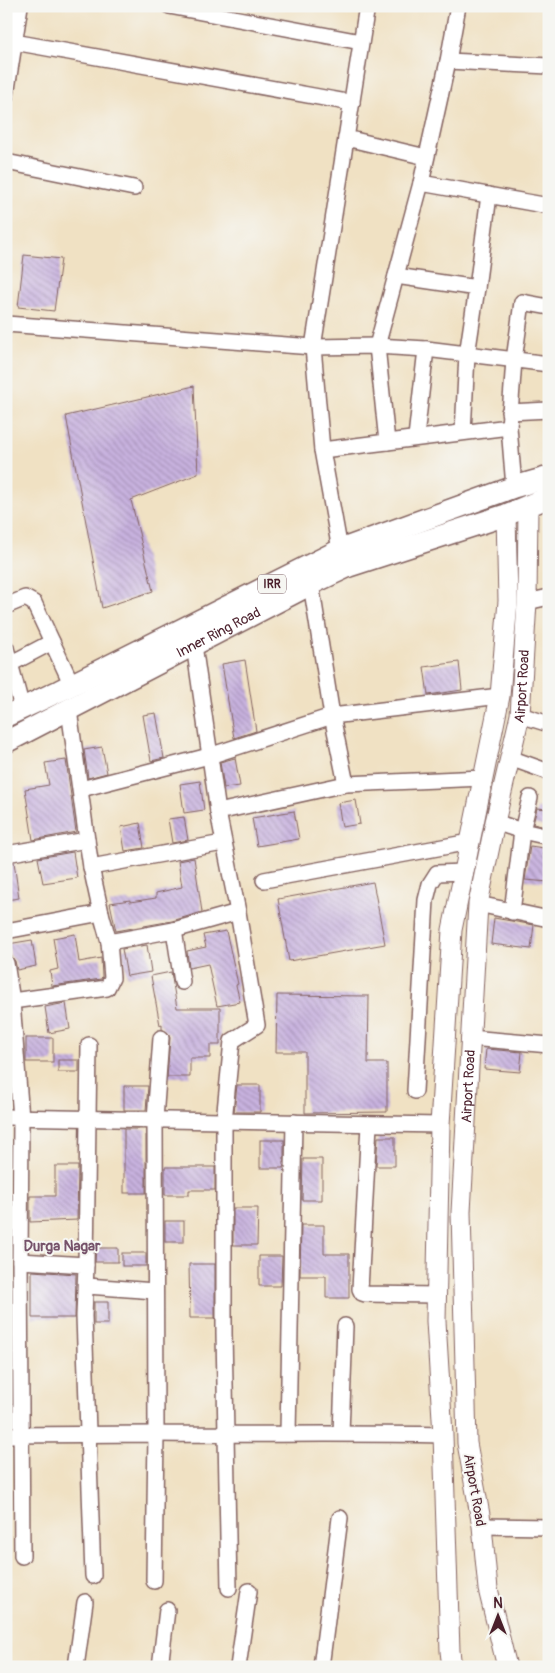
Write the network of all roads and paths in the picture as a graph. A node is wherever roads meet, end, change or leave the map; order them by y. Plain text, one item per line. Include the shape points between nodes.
1 (20, 6) edge
2 (169, 6) edge
3 (367, 6) edge
4 (458, 6) edge
5 (361, 42) junction
6 (10, 43) edge
7 (448, 61) junction
8 (549, 66) edge
9 (6, 95) edge
10 (352, 103) junction
11 (346, 138) junction
12 (426, 157) junction
13 (6, 162) edge
14 (421, 183) junction
15 (134, 188) dead end
16 (489, 196) junction
17 (549, 206) edge
18 (396, 276) junction
19 (477, 288) junction
20 (549, 307) edge
21 (6, 324) edge
22 (377, 346) junction
23 (312, 347) junction
24 (426, 350) junction
25 (467, 355) junction
26 (514, 360) junction
27 (549, 364) edge
28 (549, 410) edge
29 (509, 420) junction
30 (463, 432) junction
31 (416, 437) junction
32 (387, 442) junction
33 (322, 450) junction
34 (549, 477) edge
35 (514, 488) junction
36 (549, 497) edge
37 (528, 506) junction
38 (506, 515) junction
39 (340, 550) junction
40 (311, 584) junction
41 (549, 597) edge
42 (526, 602) junction
43 (6, 606) edge
44 (52, 642) junction
45 (194, 645) junction
46 (6, 648) edge
47 (10, 664) junction
48 (72, 685) junction
49 (500, 696) junction
50 (69, 710) junction
51 (14, 712) edge
52 (520, 714) junction
53 (332, 716) junction
54 (549, 724) edge
55 (6, 742) edge
56 (209, 756) junction
57 (510, 758) junction
58 (549, 772) edge
59 (483, 778) junction
60 (346, 784) junction
61 (81, 789) junction
62 (530, 798) dead end
63 (218, 812) junction
64 (495, 822) junction
65 (522, 832) junction
66 (549, 837) edge
67 (87, 840) junction
68 (470, 842) junction
69 (223, 843) junction
70 (6, 854) edge
71 (91, 867) junction
72 (464, 872) junction
73 (264, 880) dead end
74 (478, 904) junction
75 (238, 912) junction
76 (512, 912) junction
77 (101, 913) junction
78 (549, 919) edge
79 (174, 930) junction
80 (6, 931) edge
81 (109, 942) junction
82 (6, 963) edge
83 (182, 982) dead end
84 (12, 1001) junction
85 (161, 1038) dead end
86 (470, 1038) junction
87 (89, 1045) dead end
88 (549, 1046) edge
89 (415, 1091) dead end
90 (14, 1118) edge
91 (90, 1120) junction
92 (155, 1120) junction
93 (224, 1121) junction
94 (294, 1122) junction
95 (369, 1125) junction
96 (440, 1125) junction
97 (465, 1126) junction
98 (20, 1261) junction
99 (86, 1265) junction
100 (87, 1286) junction
101 (155, 1290) junction
102 (437, 1295) junction
103 (345, 1326) dead end
104 (288, 1433) junction
105 (341, 1433) junction
106 (156, 1434) junction
107 (22, 1435) junction
108 (88, 1435) junction
109 (227, 1435) junction
110 (443, 1435) junction
111 (6, 1436) edge
112 (340, 1518) dead end
113 (482, 1526) junction
114 (549, 1527) edge
115 (22, 1556) dead end
116 (93, 1576) dead end
117 (154, 1582) dead end
118 (229, 1588) dead end
119 (249, 1591) dead end
120 (85, 1602) dead end
121 (167, 1610) dead end
122 (76, 1667) edge
123 (160, 1667) edge
124 (238, 1667) edge
125 (321, 1667) edge
126 (452, 1667) edge
127 (507, 1667) edge

1 - 6 street
2 - 5 street
3 - 5 street
4 - 7 street
5 - 10 street
6 - 9 street
6 - 10 street
7 - 8 street
7 - 12 street
10 - 11 street
11 - 12 street
11 - 23 street
12 - 14 street
13 - 15 street
14 - 16 street
14 - 18 street
16 - 17 street
16 - 19 street
18 - 19 street
18 - 22 street
19 - 25 street
20 - 26 street via 522,302
21 - 23 street
22 - 23 street
22 - 24 street
22 - 32 street
23 - 33 street
24 - 25 street
24 - 31 street
25 - 26 street
25 - 30 street
26 - 27 street
26 - 29 street
28 - 29 street
29 - 30 street
29 - 35 street
30 - 31 street
31 - 32 street
32 - 33 street
33 - 39 street
34 - 35 highway, Inner Ring Road / IRR
35 - 39 highway, Inner Ring Road / IRR
36 - 37 highway, Inner Ring Road / IRR
37 - 38 highway, Inner Ring Road / IRR
37 - 42 main road, Airport Road
38 - 40 highway, Inner Ring Road / IRR via 349,566
38 - 49 main road, Airport Road via 508,601
39 - 48 highway, Inner Ring Road / IRR
40 - 45 highway, Inner Ring Road / IRR
40 - 53 street
41 - 42 street
42 - 52 main road, Airport Road
43 - 44 street via 25,598 34,603
44 - 47 street
44 - 48 street
45 - 50 highway, Inner Ring Road / IRR
45 - 56 street
46 - 47 street
47 - 51 street
48 - 51 highway, Inner Ring Road / IRR
49 - 53 street
49 - 59 main road, Airport Road
50 - 55 highway, Inner Ring Road / IRR
50 - 61 street
52 - 54 street
52 - 57 main road, Airport Road
53 - 56 street
53 - 60 street
56 - 61 street
56 - 63 street
57 - 58 street
57 - 64 main road, Airport Road
59 - 60 street
59 - 68 main road, Airport Road
60 - 63 street
61 - 67 street
62 - 65 street
63 - 69 street
64 - 65 street
64 - 74 main road, Airport Road
65 - 66 street
65 - 76 street
67 - 70 street
67 - 71 street
68 - 72 main road, Airport Road
68 - 73 street
69 - 71 street
69 - 75 street
71 - 77 street
72 - 89 street via 437,874 430,884 426,900
72 - 96 main road, Airport Road via 452,930
74 - 76 street
74 - 86 main road, Airport Road
75 - 79 street
75 - 93 street via 257,1025 232,1041
76 - 78 street
77 - 80 street
77 - 81 street
79 - 81 street
79 - 83 street
81 - 84 street via 112,978 107,988
82 - 84 street
84 - 90 street
85 - 92 street
86 - 88 street
86 - 97 main road, Airport Road
87 - 91 street
90 - 91 street
90 - 98 street
91 - 92 street
91 - 99 street
92 - 93 street
92 - 101 street
93 - 94 street
93 - 109 street
94 - 95 street
94 - 104 street
95 - 96 street
95 - 102 street via 360,1289 366,1294
96 - 97 main road
96 - 102 main road, Airport Road
97 - 113 main road, Airport Road via 461,1212 467,1443
98 - 99 street
98 - 107 street
99 - 100 street
100 - 101 street
100 - 108 street via 84,1316
101 - 106 street
102 - 110 main road, Airport Road
103 - 105 street
104 - 105 street
104 - 109 street
105 - 110 street
106 - 108 street
106 - 109 street
106 - 117 street
107 - 108 street
107 - 111 street
107 - 115 street
108 - 116 street
109 - 118 street
110 - 126 main road, Airport Road
112 - 125 street
113 - 114 street
113 - 127 main road, Airport Road via 488,1589
119 - 124 street
120 - 122 street
121 - 123 street

